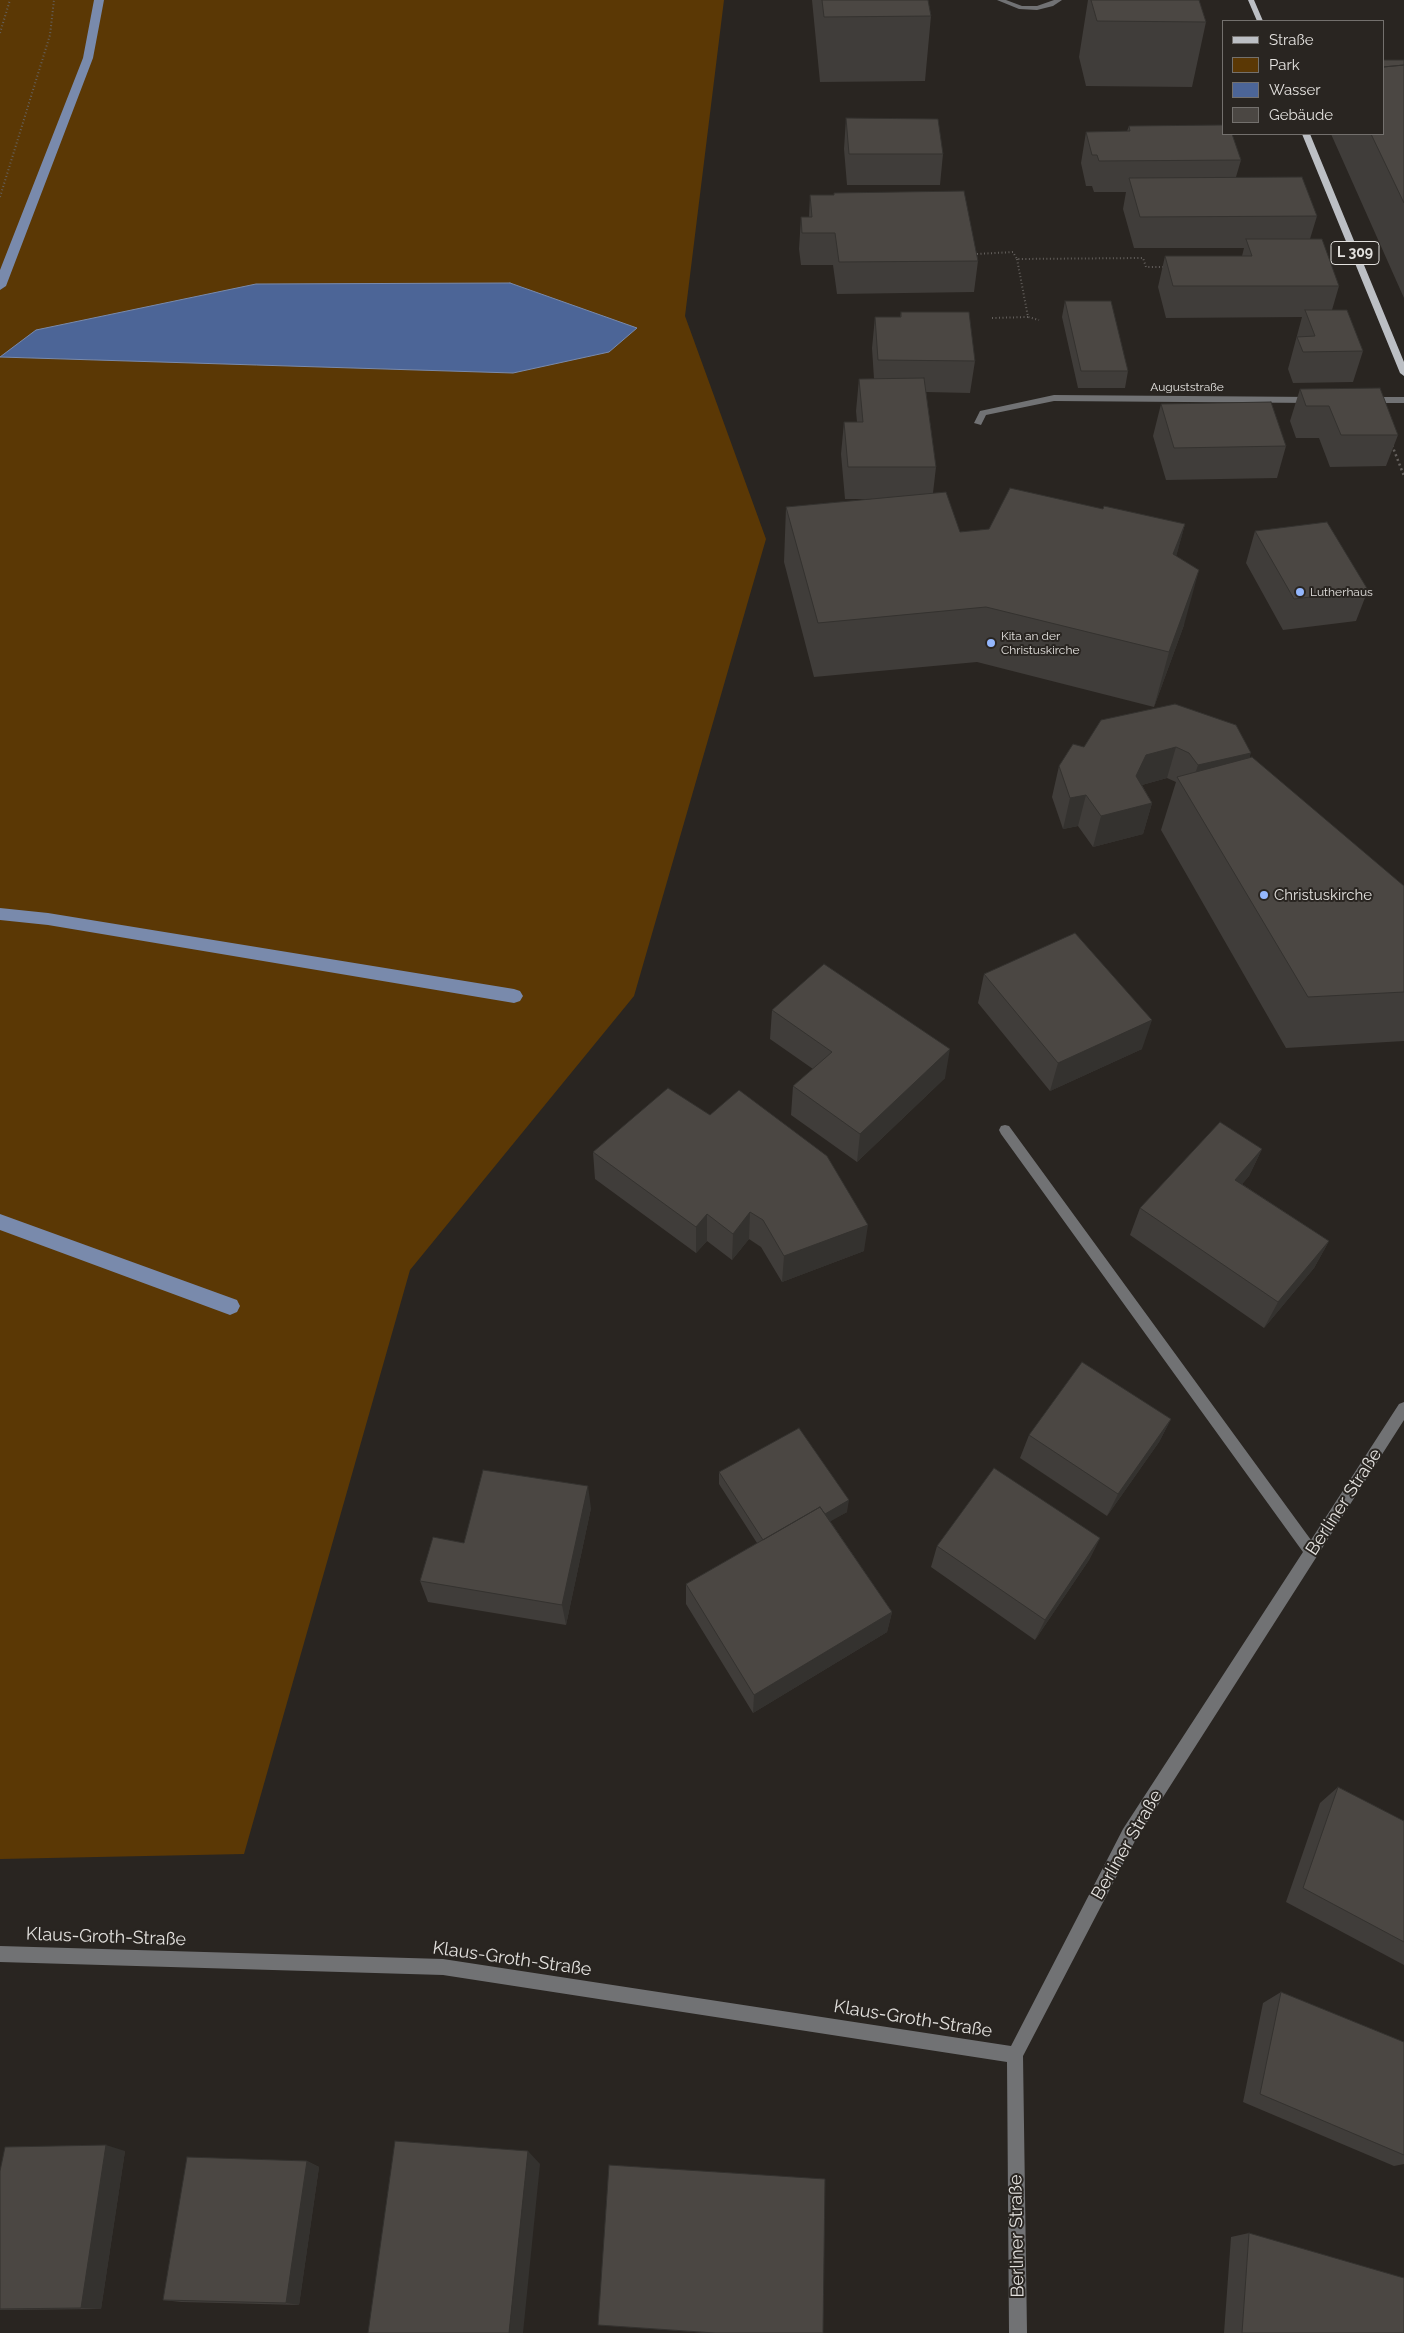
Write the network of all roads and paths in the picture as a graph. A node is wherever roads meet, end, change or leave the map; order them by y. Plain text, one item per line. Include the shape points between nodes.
1 (10, 0) edge
2 (54, 0) edge
3 (1000, 0) edge
4 (1058, 0) edge
5 (1251, 0) edge
6 (1260, 20) edge
7 (0, 33) edge
8 (1306, 135) edge
9 (0, 197) edge
10 (977, 254) edge
11 (1017, 259) junction
12 (1165, 267) dead end
13 (1028, 317) junction
14 (992, 318) dead end
15 (1039, 320) dead end
16 (1404, 373) edge
17 (1324, 400) edge
18 (1364, 400) edge
19 (1404, 400) edge
20 (978, 423) dead end
21 (1006, 1130) dead end
22 (1404, 1408) edge
23 (1311, 1552) junction
24 (0, 1954) edge
25 (1015, 2054) junction
26 (1018, 2333) edge

1 - 7 path
2 - 9 path via 50,35
3 - 4 street via 1021,8 1050,6
5 - 6 main road
8 - 16 main road, L 309
10 - 11 path via 1014,252
11 - 12 path via 1143,258 1146,267
11 - 13 path
13 - 14 path
13 - 15 path
17 - 20 street, Auguststraße via 1054,398 1028,406 991,411 983,414
18 - 19 street
21 - 23 street
22 - 23 street, Berliner Straße
23 - 25 street, Berliner Straße via 1129,1835
24 - 25 street, Klaus-Groth-Straße via 442,1967
25 - 26 street, Berliner Straße

